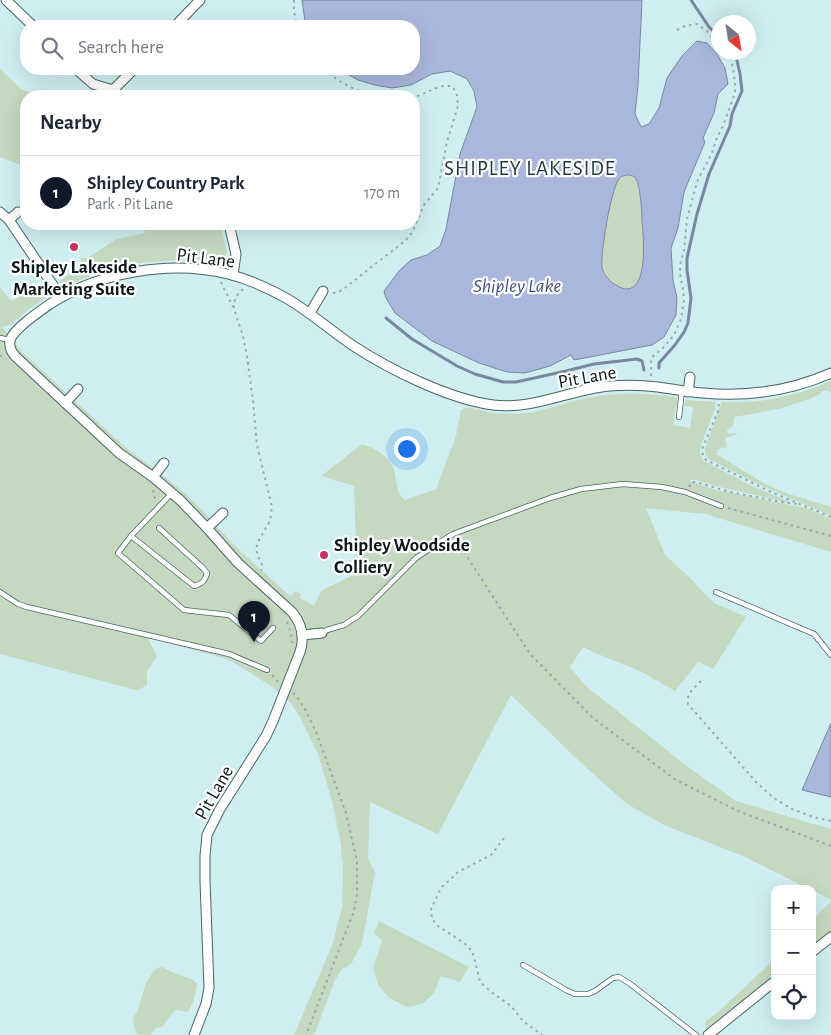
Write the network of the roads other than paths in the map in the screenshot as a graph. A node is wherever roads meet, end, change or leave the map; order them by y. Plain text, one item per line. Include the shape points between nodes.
1 (6, 0) edge
2 (200, 0) edge
3 (27, 20) edge
4 (181, 20) edge
5 (83, 75) edge
6 (129, 75) edge
7 (106, 90) edge
8 (116, 90) edge
9 (0, 212) edge
10 (18, 212) dead end
11 (9, 220) junction
12 (233, 230) edge
13 (233, 275) junction
14 (323, 291) road end
15 (61, 297) junction
16 (310, 313) junction
17 (0, 338) edge
18 (10, 340) junction
19 (831, 373) edge
20 (690, 376) dead end
21 (78, 390) dead end
22 (685, 391) junction
23 (66, 403) junction
24 (679, 417) dead end
25 (164, 464) dead end
26 (153, 478) junction
27 (172, 493) junction
28 (721, 506) road end
29 (223, 513) dead end
30 (159, 528) dead end
31 (207, 528) junction
32 (131, 536) junction
33 (0, 592) edge
34 (716, 592) dead end
35 (273, 628) dead end
36 (322, 633) joint
37 (302, 635) junction
38 (831, 655) edge
39 (267, 670) road end
40 (831, 937) edge
41 (816, 949) edge
42 (523, 965) dead end
43 (771, 984) edge
44 (194, 1035) edge
45 (696, 1035) edge
46 (708, 1035) edge

1 - 3 street
2 - 4 street
5 - 7 street
6 - 8 street
9 - 11 street
10 - 11 street
11 - 15 street
12 - 13 street via 236,254
13 - 15 street, Pit Lane via 180,268 142,270 91,284
13 - 16 street, Pit Lane via 282,296
14 - 16 street
15 - 18 street, Pit Lane via 32,317
16 - 22 street, Pit Lane via 392,369 455,395 485,403 507,406 530,404 603,387 631,385
17 - 18 lane
18 - 23 street via 16,357
19 - 22 street, Pit Lane via 774,391 742,394
20 - 22 street
21 - 23 street
22 - 24 lane
23 - 26 street via 119,452
25 - 26 street
26 - 27 street
27 - 31 street
27 - 32 lane
28 - 36 lane via 662,487 623,484 581,489 453,534 416,558 350,621
29 - 31 street
30 - 32 lane via 204,568 207,573 200,585 194,586
31 - 37 street via 238,563 292,612
32 - 35 lane via 118,553 184,610 229,615 261,641
33 - 39 lane via 27,607 229,654
34 - 38 lane via 814,634
36 - 37 street
37 - 44 street, Pit Lane via 300,652 266,736 220,808 206,840 209,988
40 - 41 street
42 - 45 lane via 575,994 588,994 619,977
43 - 46 street

